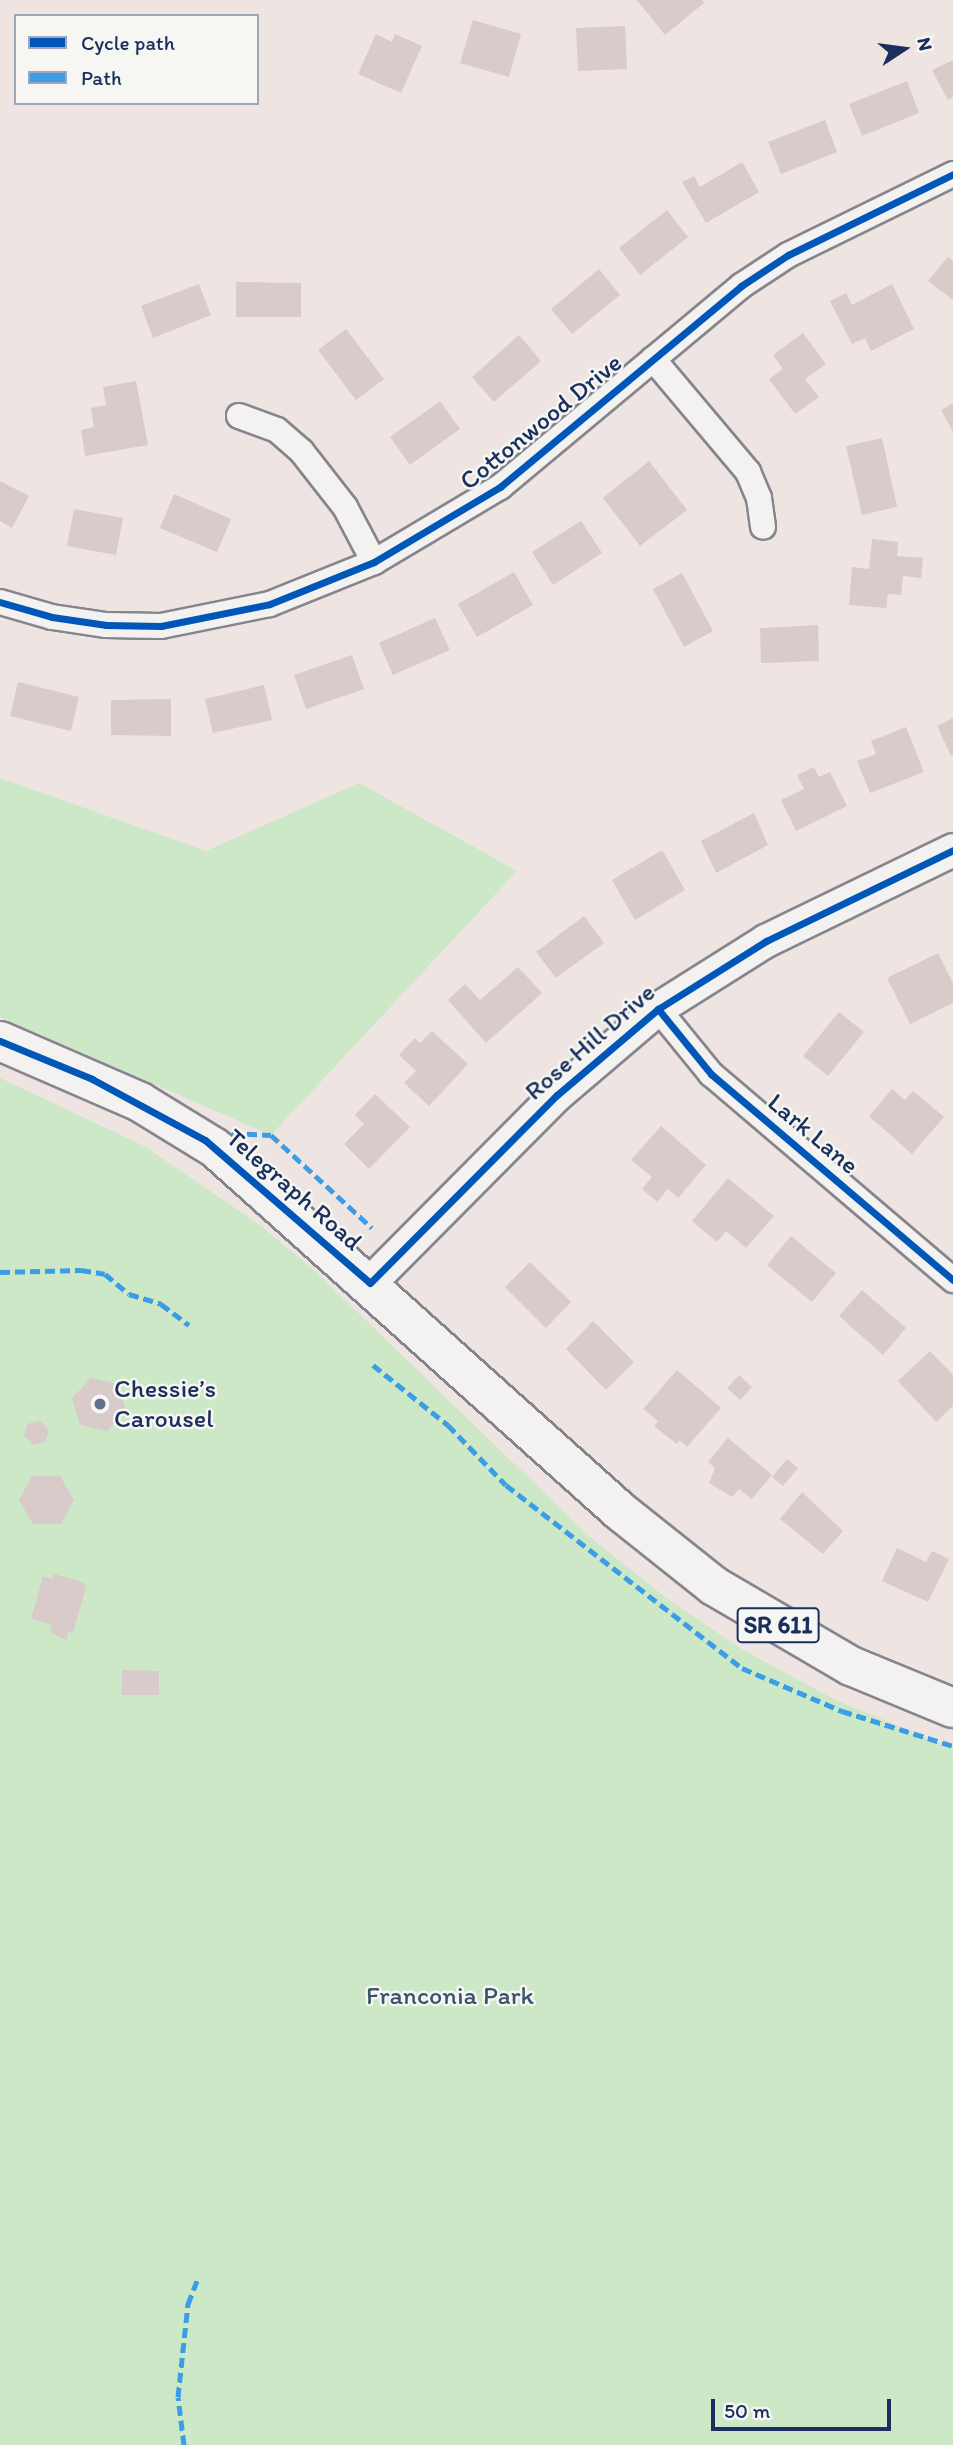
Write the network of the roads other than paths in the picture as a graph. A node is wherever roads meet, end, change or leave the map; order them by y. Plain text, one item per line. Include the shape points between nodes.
1 (953, 174) edge
2 (653, 359) junction
3 (239, 416) dead end
4 (763, 527) dead end
5 (374, 562) junction
6 (0, 602) edge
7 (953, 850) edge
8 (658, 1009) junction
9 (0, 1041) edge
10 (953, 1280) edge
11 (370, 1283) junction
12 (953, 1708) edge

1 - 2 street, Cottonwood Drive via 788,255 741,286
2 - 4 street via 748,472 759,498
2 - 5 street, Cottonwood Drive via 500,488
3 - 5 street via 277,430 302,452 345,507
5 - 6 street, Cottonwood Drive via 270,604 161,626 106,625 52,617
7 - 8 street, Rose Hill Drive via 766,941
8 - 10 street, Lark Lane via 711,1074
8 - 11 street, Rose Hill Drive via 556,1095
9 - 11 main road, Telegraph Road / SR 611 via 92,1079 205,1140
11 - 12 main road, Telegraph Road / SR 611 via 621,1512 714,1586 851,1666

